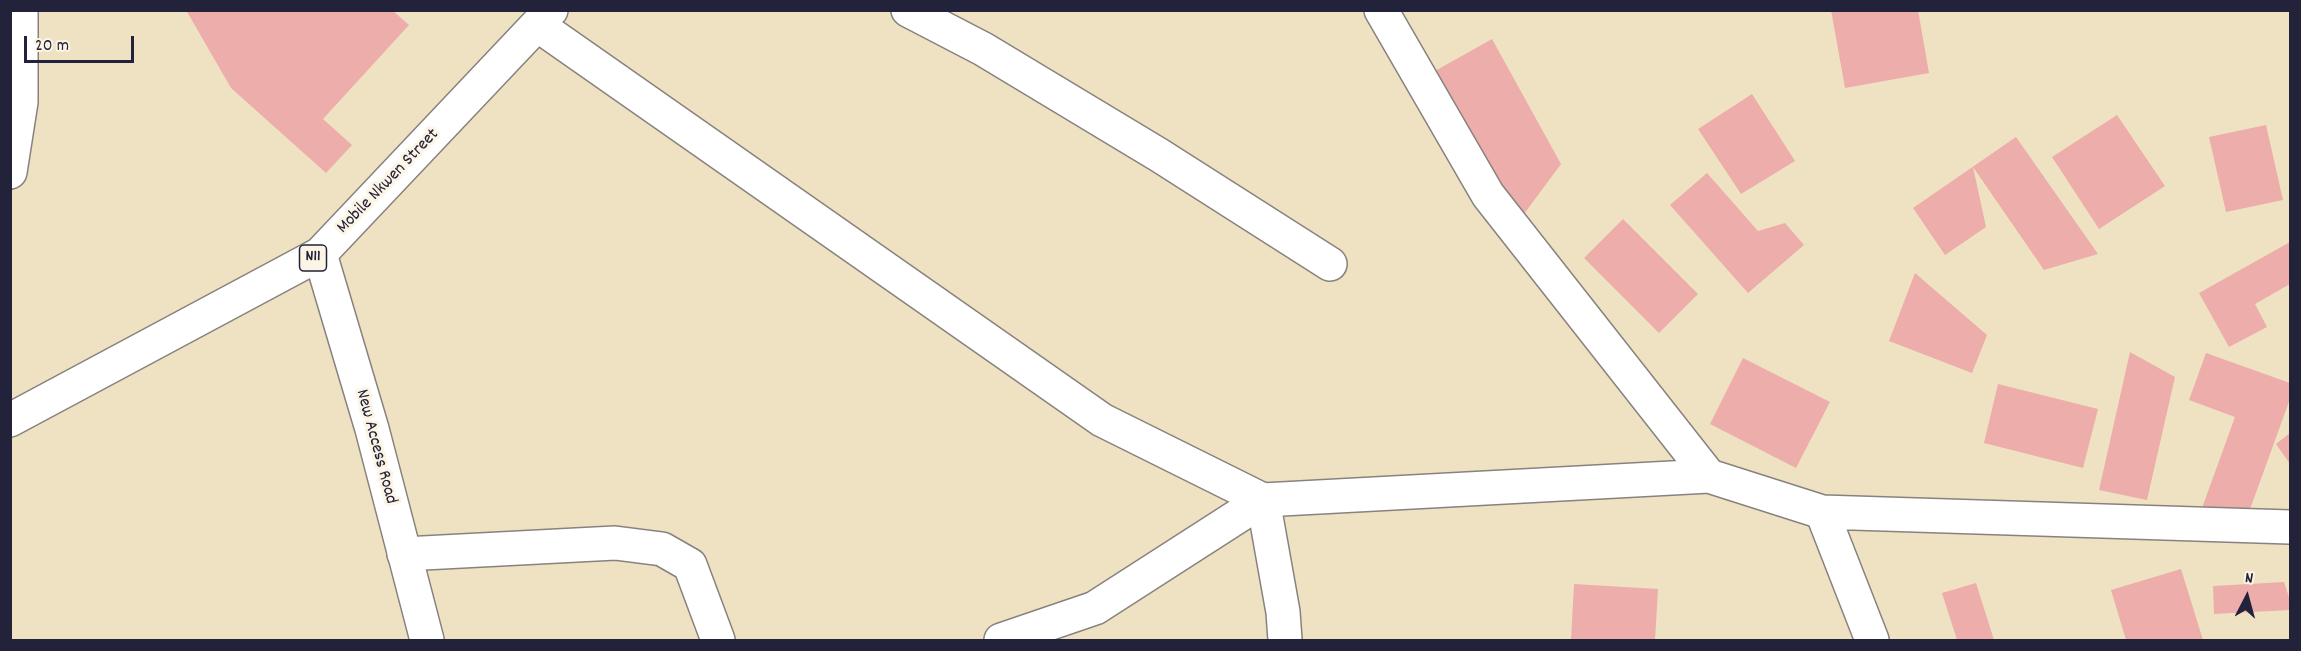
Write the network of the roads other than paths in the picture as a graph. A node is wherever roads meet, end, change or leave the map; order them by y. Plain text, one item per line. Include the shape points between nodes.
1 (21, 10) edge
2 (908, 10) edge
3 (1392, 13) edge
4 (545, 18) edge
5 (10, 172) edge
6 (320, 254) junction
7 (1330, 264) dead end
8 (10, 420) edge
9 (1709, 476) junction
10 (1263, 500) junction
11 (1822, 512) junction
12 (2290, 527) edge
13 (404, 554) junction
14 (427, 640) edge
15 (718, 640) edge
16 (1001, 640) edge
17 (1285, 640) edge
18 (1872, 640) edge

1 - 5 main road via 21,102
2 - 7 main road via 982,49 1159,155
3 - 9 main road via 1488,195
4 - 6 main road, Mobile Nkwen Street / N11
4 - 10 main road via 1102,420
6 - 8 main road, Mobile Nkwen Street / N11
6 - 13 main road, New Access Road
9 - 10 main road
9 - 11 main road
10 - 16 main road via 1095,608
10 - 17 main road
11 - 12 main road
11 - 18 main road
13 - 14 main road, New Access Road
13 - 15 main road via 615,543 662,549 690,564

